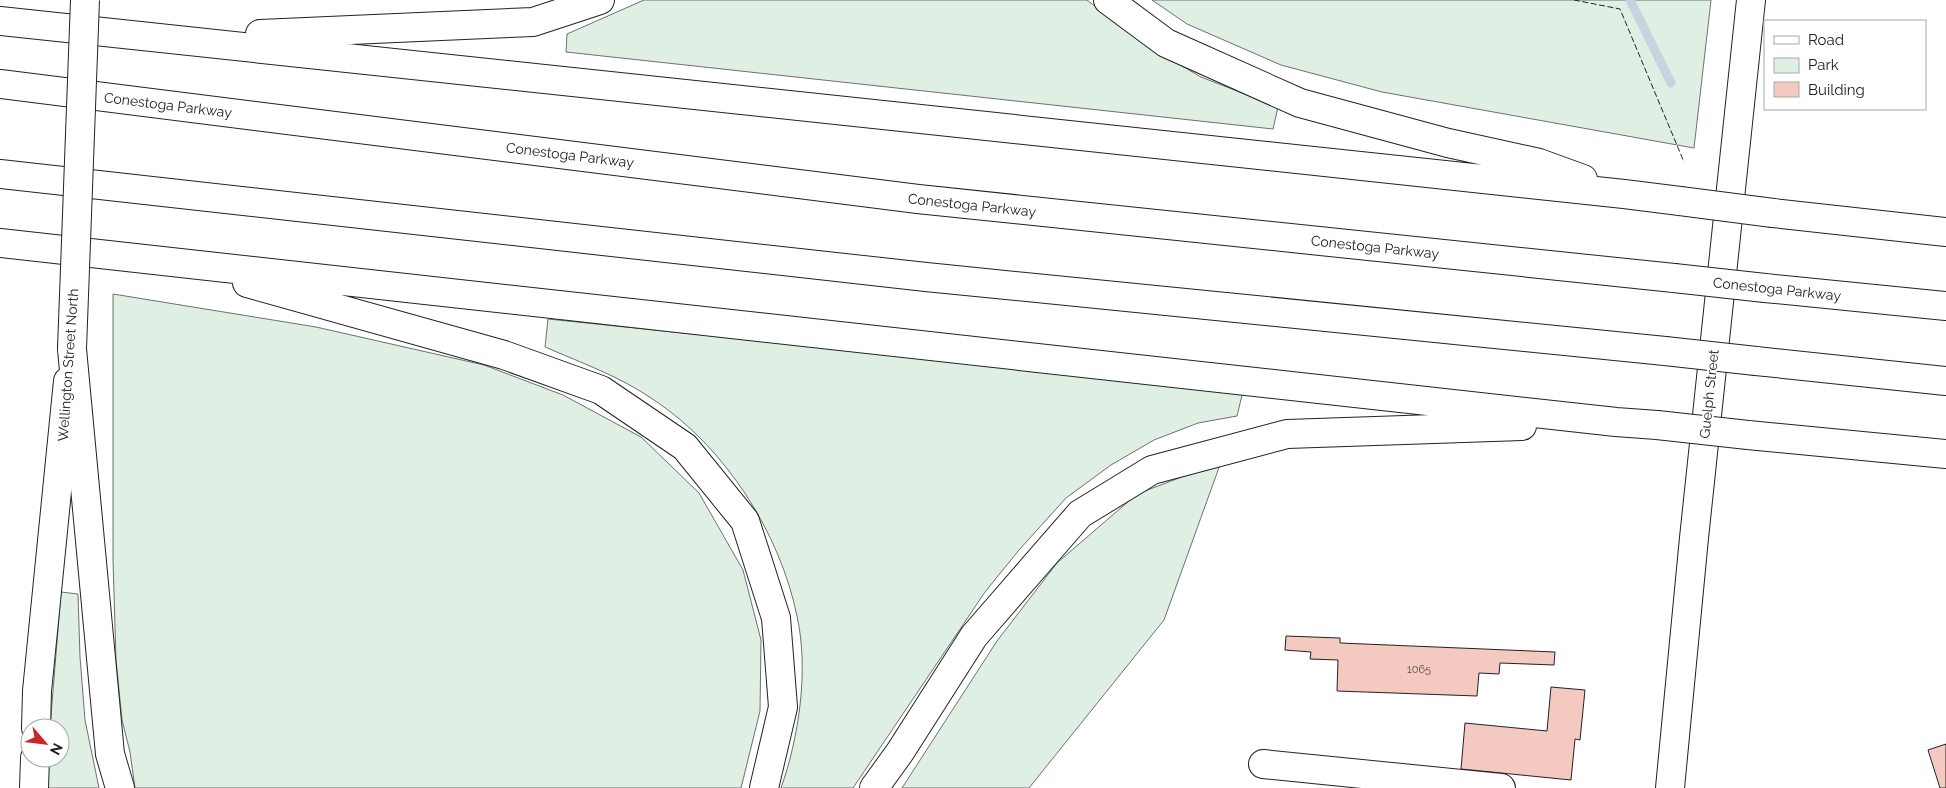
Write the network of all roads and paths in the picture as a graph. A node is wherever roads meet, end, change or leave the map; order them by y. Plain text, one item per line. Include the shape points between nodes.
1 (85, 0) edge
2 (600, 0) edge
3 (1108, 0) edge
4 (1751, 0) edge
5 (0, 20) edge
6 (171, 38) junction
7 (0, 84) edge
8 (0, 174) edge
9 (1624, 194) junction
10 (1946, 232) edge
11 (0, 243) edge
12 (174, 262) junction
13 (1946, 306) edge
14 (72, 349) junction
15 (1946, 381) edge
16 (1616, 422) junction
17 (1946, 454) edge
18 (36, 718) edge
19 (1263, 764) dead end
20 (34, 768) edge
21 (34, 788) edge
22 (120, 788) edge
23 (764, 788) edge
24 (874, 788) edge
25 (1501, 788) edge
26 (1670, 788) edge

1 - 14 main road, Wellington Street North, bridge
2 - 6 main road via 533,22
3 - 9 main road via 1166,43 1300,102 1448,143 1539,163
4 - 26 main road, Guelph Street
5 - 6 main road
6 - 9 main road
7 - 13 main road, Conestoga Parkway, bridge via 918,199
8 - 15 main road, bridge via 916,276
9 - 10 main road, bridge
11 - 12 main road
12 - 16 main road
12 - 23 main road via 522,361 601,390 685,447 745,521 776,618 782,708
14 - 18 main road, Wellington Street North
14 - 22 main road via 110,754
16 - 17 main road, bridge
16 - 24 main road via 1287,434 1152,470 1080,514 974,636
19 - 25 main road
20 - 21 main road

